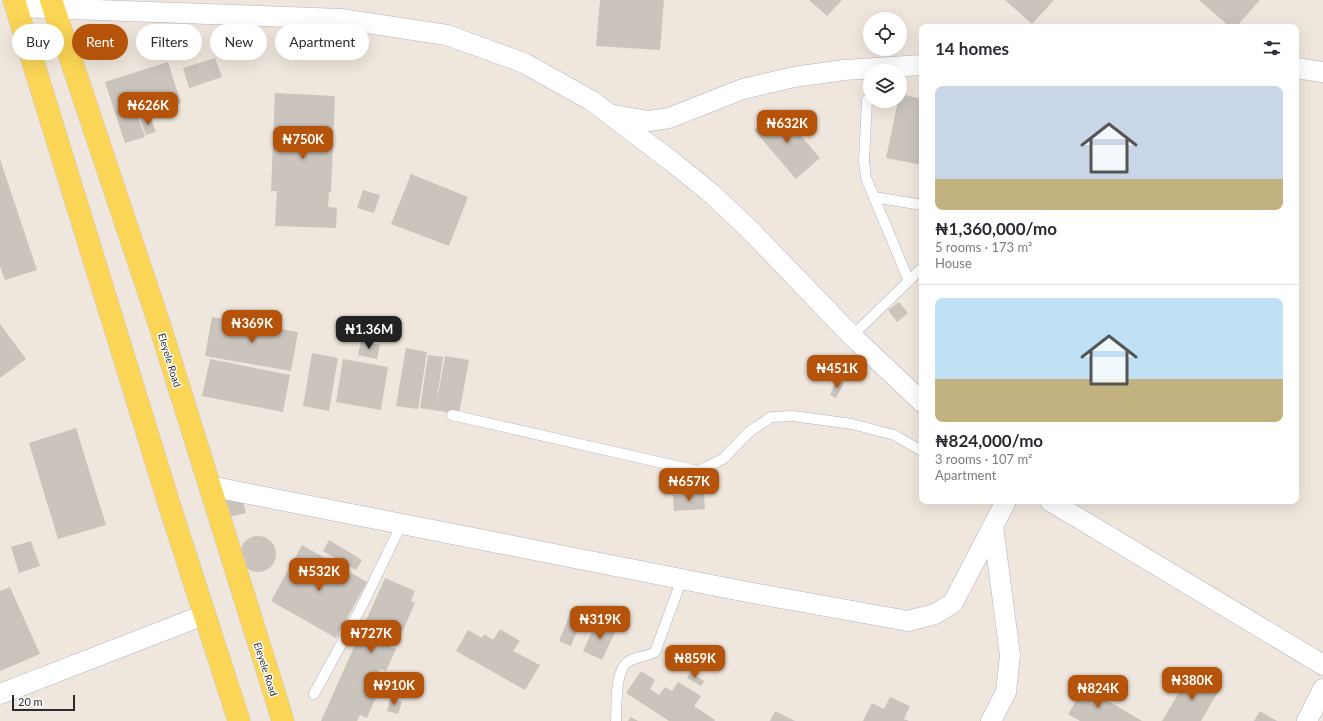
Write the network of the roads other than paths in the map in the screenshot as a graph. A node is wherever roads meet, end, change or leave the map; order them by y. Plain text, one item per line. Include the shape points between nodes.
1 (15, 3) edge
2 (52, 4) edge
3 (919, 65) edge
4 (1299, 68) edge
5 (1323, 72) edge
6 (867, 108) edge
7 (610, 114) junction
8 (874, 197) junction
9 (919, 204) edge
10 (919, 271) edge
11 (909, 281) junction
12 (852, 336) junction
13 (919, 399) edge
14 (452, 416) dead end
15 (919, 449) edge
16 (209, 486) junction
17 (1004, 504) edge
18 (1055, 504) edge
19 (402, 523) junction
20 (993, 526) junction
21 (682, 579) junction
22 (204, 615) junction
23 (1323, 665) edge
24 (1323, 689) edge
25 (0, 694) edge
26 (314, 694) dead end
27 (239, 721) edge
28 (283, 721) edge
29 (616, 721) edge
30 (991, 721) edge
31 (1307, 721) edge

1 - 2 street
1 - 22 main road
2 - 7 street via 341,19 447,35 524,63 576,91
2 - 16 main road, Eleyele Road via 158,320
3 - 7 street via 844,70 794,77 743,89 669,118 649,121
4 - 5 street
6 - 8 lane via 864,161 866,178
7 - 12 street via 712,194
8 - 9 lane
8 - 11 lane
10 - 11 lane
11 - 12 lane
12 - 13 street
14 - 15 lane via 698,470 723,459 749,432 771,417 793,416 852,424 894,435
16 - 19 street
16 - 28 main road, Eleyele Road
17 - 20 street
18 - 23 street
19 - 21 street
19 - 26 lane via 363,604
20 - 21 street via 953,603 936,614 908,621
20 - 30 street via 1010,655 1006,692
21 - 29 lane via 655,652 632,659 622,666
22 - 25 street
22 - 27 main road
24 - 31 street

